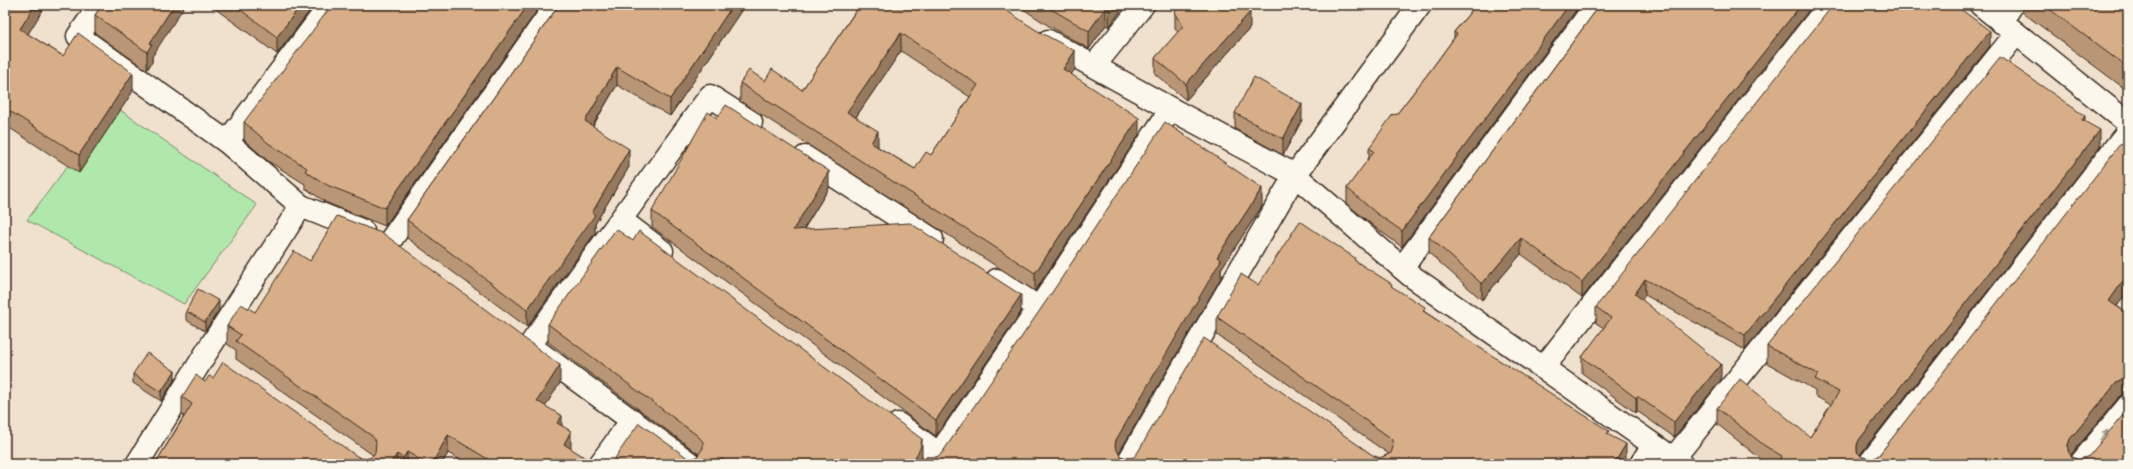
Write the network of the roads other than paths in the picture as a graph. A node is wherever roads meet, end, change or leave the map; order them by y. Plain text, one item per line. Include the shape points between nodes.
1 (100, 5) edge
2 (330, 5) edge
3 (556, 5) edge
4 (1143, 5) edge
5 (1420, 5) edge
6 (1596, 5) edge
7 (1829, 5) edge
8 (1981, 5) edge
9 (2010, 20) edge
10 (1030, 29) edge
11 (1094, 66) junction
12 (1171, 110) junction
13 (2128, 123) edge
14 (2128, 131) edge
15 (770, 135) edge
16 (227, 142) junction
17 (790, 148) edge
18 (1294, 175) junction
19 (301, 206) junction
20 (620, 220) junction
21 (952, 252) edge
22 (678, 262) edge
23 (1402, 268) junction
24 (979, 269) edge
25 (1039, 308) junction
26 (511, 331) edge
27 (530, 345) junction
28 (206, 353) junction
29 (225, 366) edge
30 (1543, 368) junction
31 (2128, 406) edge
32 (882, 412) edge
33 (632, 420) junction
34 (1653, 445) junction
35 (936, 459) edge
36 (1677, 461) edge
37 (137, 464) edge
38 (600, 464) edge
39 (691, 464) edge
40 (1127, 464) edge
41 (1641, 464) edge
42 (1869, 464) edge
43 (2080, 464) edge

1 - 16 street via 78,36
2 - 16 street
3 - 19 street via 397,246
4 - 11 street
5 - 18 street
6 - 23 street
7 - 30 street
8 - 9 street
9 - 13 street
9 - 36 street
10 - 11 street
11 - 12 street
12 - 18 street
12 - 25 street
14 - 42 street
15 - 20 street via 710,96
16 - 19 street
17 - 21 street
18 - 23 street
18 - 40 street via 1207,344
19 - 28 street
20 - 22 street
20 - 27 street
23 - 30 street
24 - 25 street
25 - 35 street
26 - 27 street
27 - 33 street
28 - 29 street
28 - 37 street
30 - 34 street
43 -> 31 street
32 - 35 street
33 - 38 street
33 - 39 street
34 - 36 street
34 - 41 street

